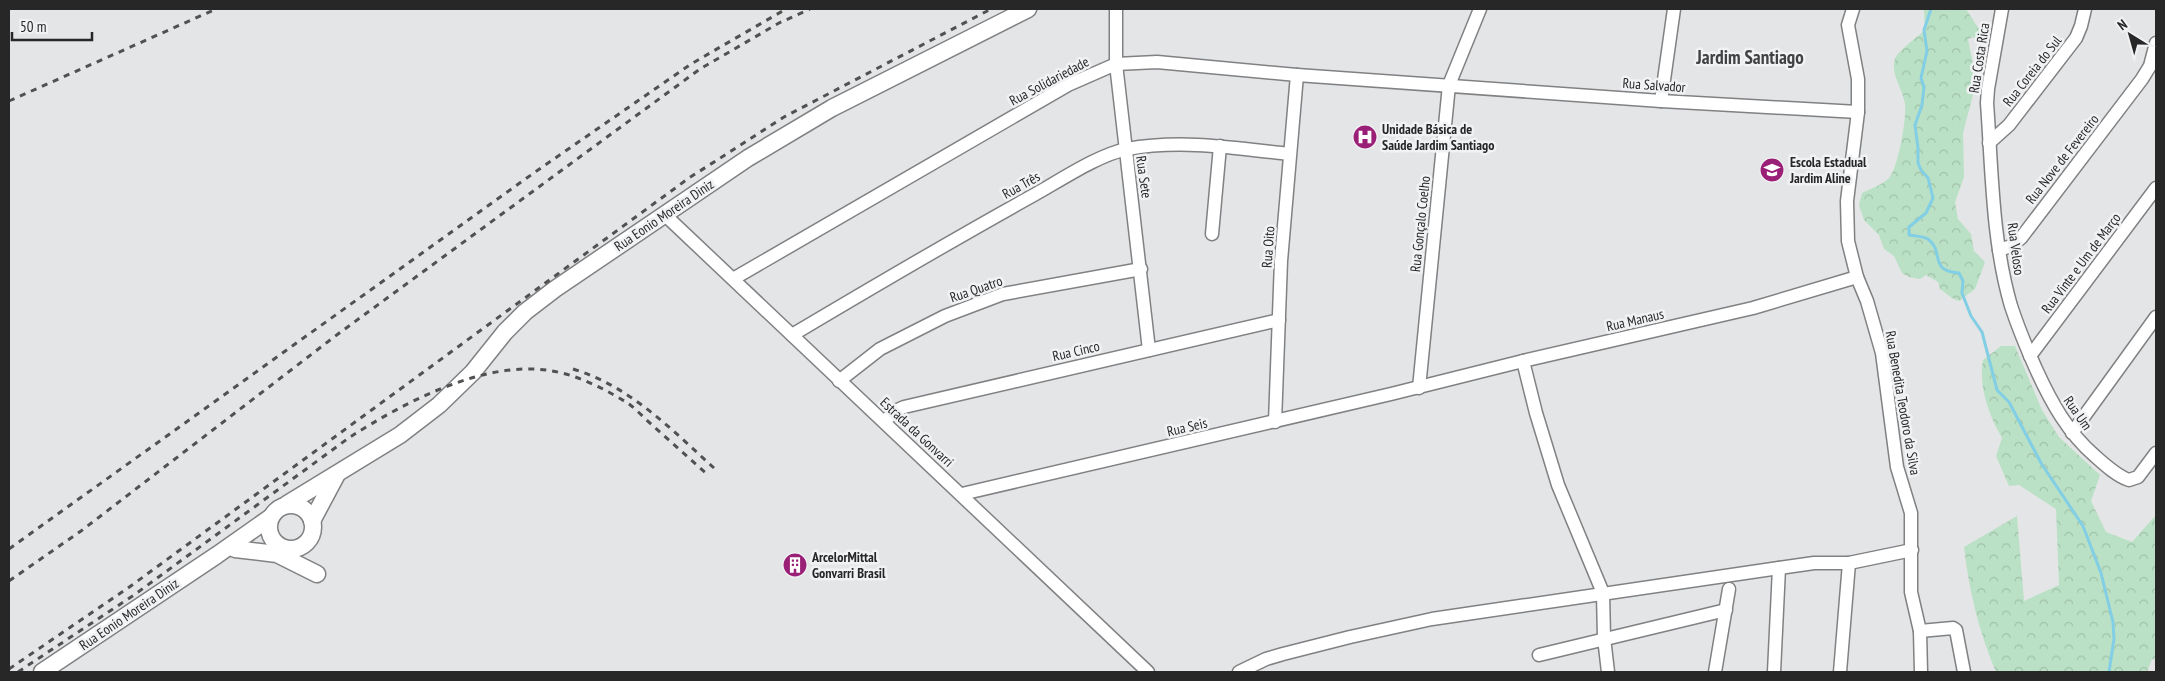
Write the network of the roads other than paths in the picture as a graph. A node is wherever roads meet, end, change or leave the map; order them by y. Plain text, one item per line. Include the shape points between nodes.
1 (1028, 9) edge
2 (1116, 9) edge
3 (1480, 9) edge
4 (1674, 9) edge
5 (1853, 9) edge
6 (2002, 9) edge
7 (2085, 9) edge
8 (2156, 43) edge
9 (1116, 64) junction
10 (1297, 75) junction
11 (1449, 85) junction
12 (1661, 101) junction
13 (1858, 112) junction
14 (1989, 143) junction
15 (1220, 146) junction
16 (1125, 150) junction
17 (1289, 154) junction
18 (2156, 188) edge
19 (664, 215) junction
20 (1212, 234) dead end
21 (1999, 250) junction
22 (1141, 269) junction
23 (1857, 277) junction
24 (733, 279) junction
25 (2156, 317) edge
26 (1279, 320) junction
27 (792, 335) junction
28 (1149, 350) junction
29 (2030, 356) junction
30 (1523, 361) junction
31 (839, 381) junction
32 (1419, 388) junction
33 (885, 421) junction
34 (1275, 422) junction
35 (2072, 433) junction
36 (2156, 454) edge
37 (338, 474) junction
38 (962, 494) junction
39 (287, 504) junction
40 (271, 516) junction
41 (312, 520) junction
42 (278, 545) junction
43 (235, 549) junction
44 (1912, 550) junction
45 (217, 555) junction
46 (1848, 563) junction
47 (1779, 568) junction
48 (317, 574) dead end
49 (1729, 589) dead end
50 (1603, 593) junction
51 (1726, 610) junction
52 (1920, 631) junction
53 (1604, 638) junction
54 (1539, 655) dead end
55 (42, 672) edge
56 (1148, 672) edge
57 (1239, 672) edge
58 (1608, 672) edge
59 (1715, 672) edge
60 (1774, 672) edge
61 (1840, 672) edge
62 (1921, 672) edge
63 (1964, 672) edge

1 - 19 main road, Rua Eonio Moreira Diniz via 832,108 748,158
2 - 9 street, Rua Sete
3 - 11 street, Rua Gonçalo Coelho
4 - 12 street
5 - 13 street, Rua Benedita Teodoro da Silva via 1848,25 1858,79
6 - 14 street, Rua Costa Rica via 1988,89
7 - 14 street, Rua Coreia do Sul via 2076,38 2009,125
8 - 21 street, Rua Nove de Fevereiro via 2150,66 2142,79 2021,238
9 - 10 street, Rua Solidariedade via 1156,62
9 - 16 street, Rua Sete
9 - 24 street, Rua Solidariedade via 1068,85
10 - 11 street, Rua Solidariedade
10 - 17 street, Rua Oito
11 - 12 street, Rua Salvador
11 - 32 street, Rua Gonçalo Coelho
12 - 13 street, Rua Salvador
13 - 23 street, Rua Benedita Teodoro da Silva via 1847,201 1848,241
14 - 21 street, Rua Veloso
15 - 16 street, Rua Três via 1169,144
15 - 17 street, Rua Três
15 - 20 street
16 - 22 street, Rua Sete
16 - 27 street, Rua Três via 1093,163 976,227
17 - 26 street, Rua Oito
18 - 29 street, Rua Vinte e Um de Março
19 - 24 street, Estrada da Gonvarri
19 - 37 main road, Rua Eonio Moreira Diniz via 525,312 473,372 439,405 400,435
21 - 29 street, Rua Veloso via 2011,306
22 - 28 street, Rua Sete
22 - 31 street, Rua Quatro via 995,298 944,316 880,349
23 - 30 street, Rua Manaus via 1754,308
23 - 44 street, Rua Benedita Teodoro da Silva via 1882,352 1897,467 1911,513
24 - 27 street, Estrada da Gonvarri
25 - 35 street
26 - 28 street, Rua Cinco
26 - 34 street, Rua Oito
27 - 31 street, Estrada da Gonvarri
28 - 33 street, Rua Cinco via 904,407
29 - 35 street, Rua Um via 2054,406
30 - 32 street, Rua Manaus
30 - 50 street via 1558,485
31 - 33 street, Estrada da Gonvarri
32 - 34 street, Rua Seis
33 - 38 street, Estrada da Gonvarri
34 - 38 street, Rua Seis
35 - 36 street, Rua Um via 2089,451 2130,480 2138,477
37 - 39 main road, Rua Eonio Moreira Diniz
37 - 41 main road, Rua Eonio Moreira Diniz
38 - 56 street, Estrada da Gonvarri
39 - 40 main road
39 - 41 main road via 298,505
40 - 42 main road via 268,527 271,538
40 - 45 main road, Rua Eonio Moreira Diniz
41 - 42 main road via 310,538 304,544 287,549
42 - 43 main road, Rua Eonio Moreira Diniz via 252,542
43 - 45 main road, Rua Eonio Moreira Diniz
43 - 48 main road via 277,554
44 - 46 street
44 - 52 street, Rua Benedita Teodoro da Silva via 1911,592
45 - 55 main road, Rua Eonio Moreira Diniz
46 - 47 street
46 - 61 street
47 - 50 street
47 - 60 street
49 - 51 street
50 - 53 street
50 - 57 street via 1407,623 1283,654
51 - 53 street
51 - 59 street
52 - 62 street, Rua Benedita Teodoro da Silva
52 - 63 street via 1956,630
53 - 54 street
53 - 58 street

